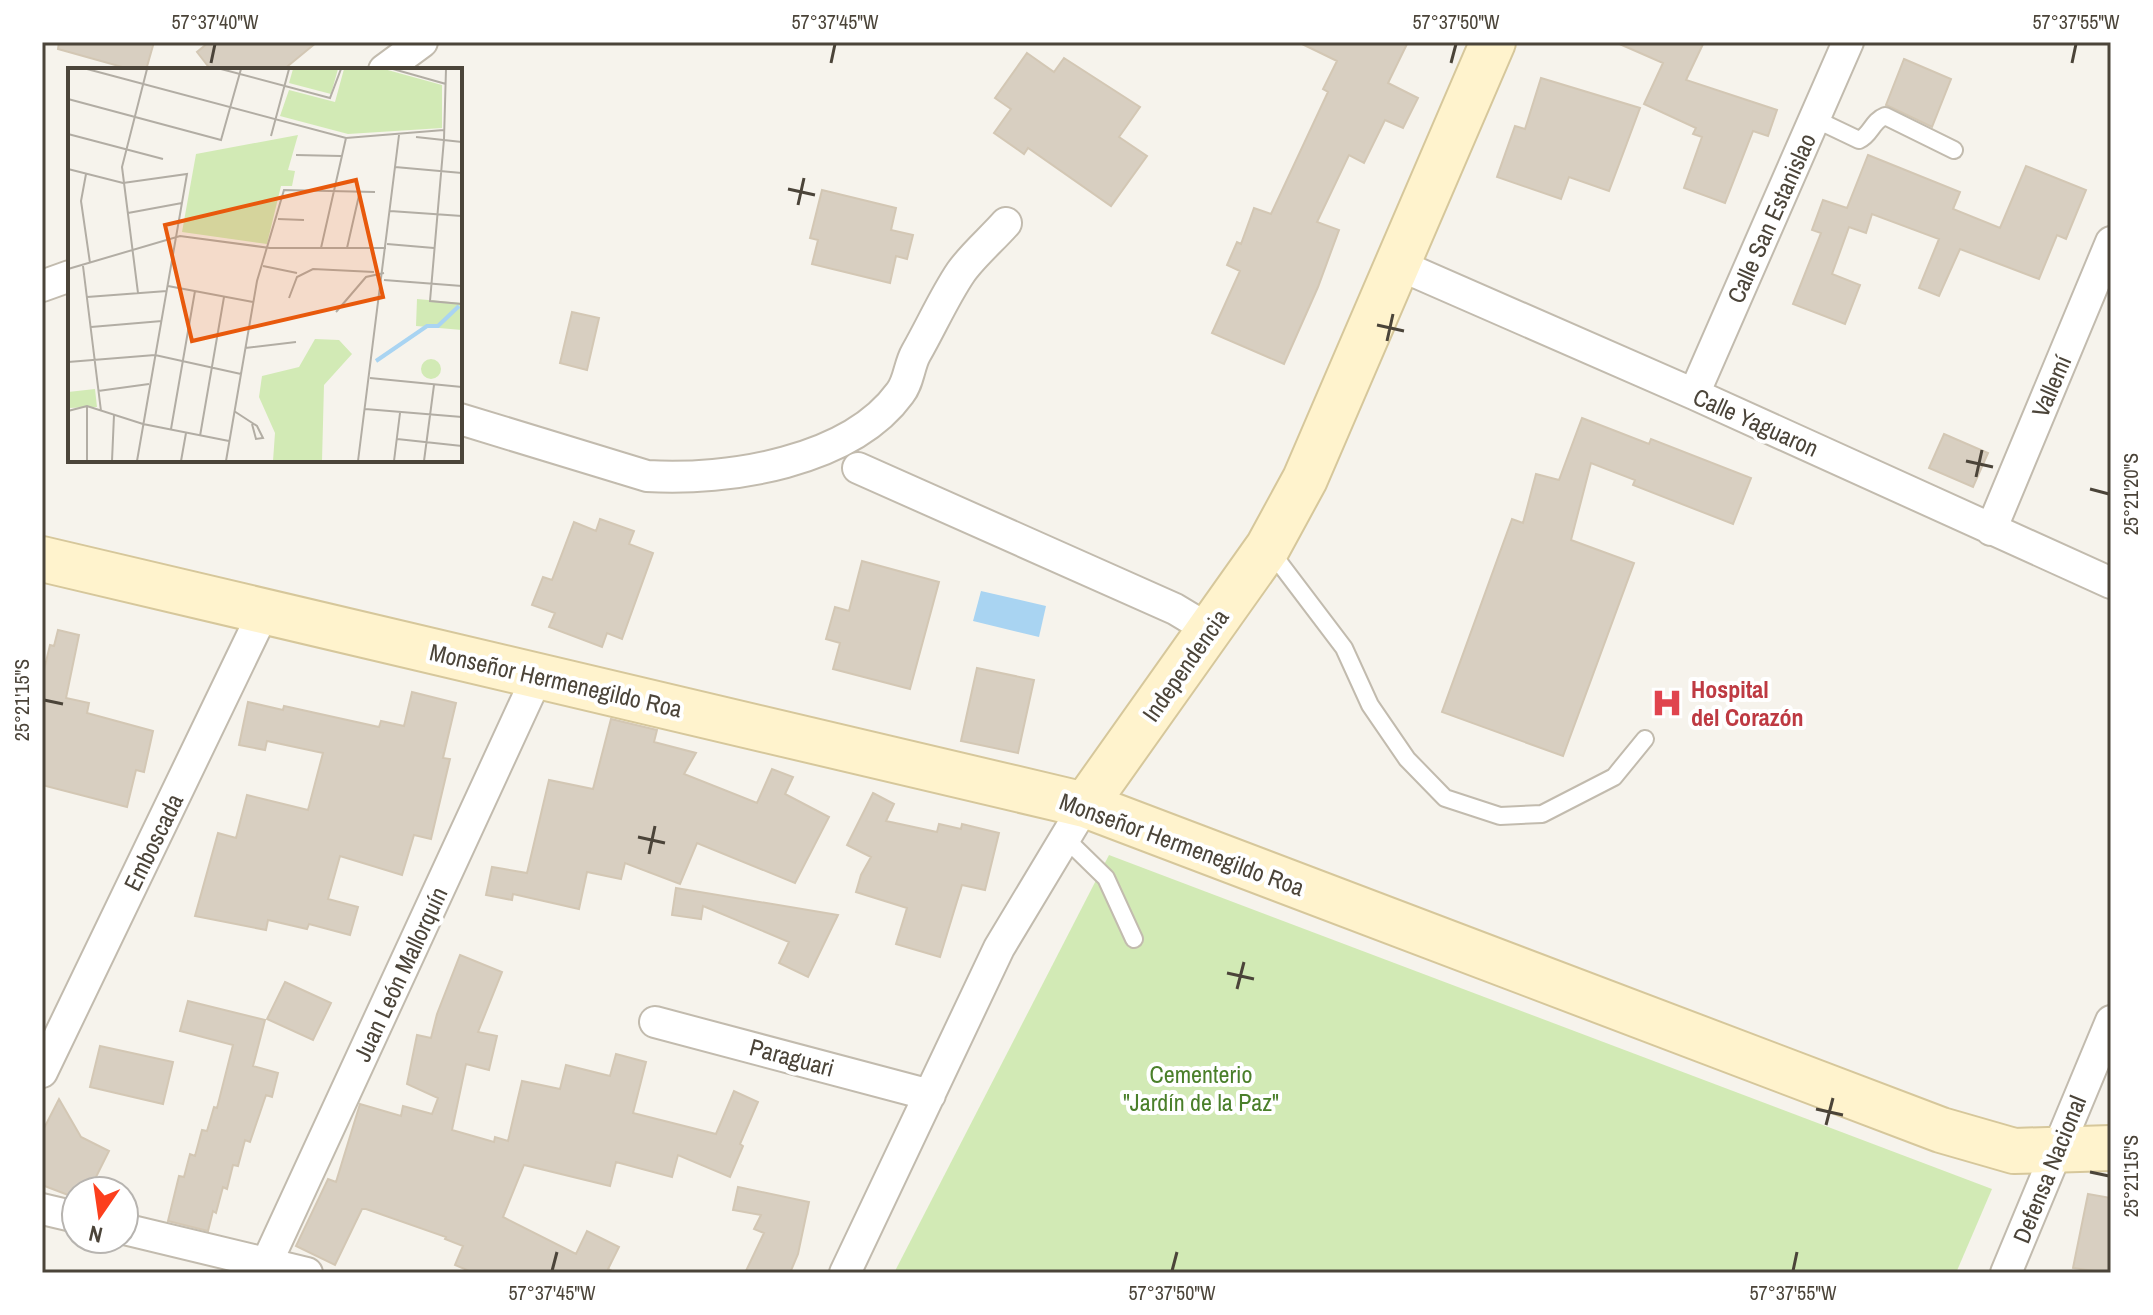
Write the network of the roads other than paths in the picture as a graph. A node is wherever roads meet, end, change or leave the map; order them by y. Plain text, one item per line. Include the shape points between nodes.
1 (422, 42) edge
2 (1493, 42) edge
3 (1848, 42) edge
4 (387, 68) edge
5 (1815, 119) junction
6 (1954, 150) dead end
7 (1006, 223) dead end
8 (2111, 242) edge
9 (1399, 265) junction
10 (68, 277) edge
11 (42, 288) edge
12 (68, 298) edge
13 (1694, 394) junction
14 (462, 420) edge
15 (858, 468) dead end
16 (1991, 530) junction
17 (1268, 547) junction
18 (42, 559) edge
19 (2111, 583) edge
20 (264, 611) junction
21 (1210, 630) junction
22 (538, 675) junction
23 (1645, 739) dead end
24 (1075, 822) junction
25 (1134, 939) dead end
26 (2111, 1021) edge
27 (655, 1022) dead end
28 (42, 1072) edge
29 (930, 1095) junction
30 (2111, 1148) edge
31 (2055, 1151) junction
32 (140, 1233) edge
33 (264, 1268) edge
34 (307, 1273) edge
35 (845, 1273) edge
36 (2006, 1273) edge

1 - 4 street
2 - 9 street, Independencia
3 - 5 street, Calle San Estanislao
5 - 6 lane via 1859,140 1885,116
5 - 13 street, Calle San Estanislao
7 - 14 street via 961,272 912,360 903,390 873,423 810,455 725,474 647,476
8 - 16 street, Vallemí
9 - 13 street, Calle Yaguaron
9 - 17 street, Independencia via 1305,479
10 - 11 street
11 - 12 street
13 - 16 street, Calle Yaguaron
15 - 21 street via 1175,609
16 - 19 street, Calle Yaguaron
17 - 21 street, Independencia
17 - 23 lane via 1344,648 1370,705 1407,759 1445,798 1500,816 1542,814 1614,777
18 - 20 street, Monseñor Hermenegildo Roa
20 - 22 street, Monseñor Hermenegildo Roa
20 - 28 street, Emboscada
21 - 24 street, Independencia
22 - 24 street, Monseñor Hermenegildo Roa
22 - 33 street, Juan León Mallorquín
24 - 25 lane
24 - 29 street, Independencia via 999,948
24 - 31 street, Monseñor Hermenegildo Roa via 1941,1130 2014,1151
26 - 31 street, Defensa Nacional
27 - 29 street, Paraguari
29 - 35 street, Independencia
30 - 31 street, Monseñor Hermenegildo Roa
31 - 36 street, Defensa Nacional
32 - 33 street
33 - 34 street

